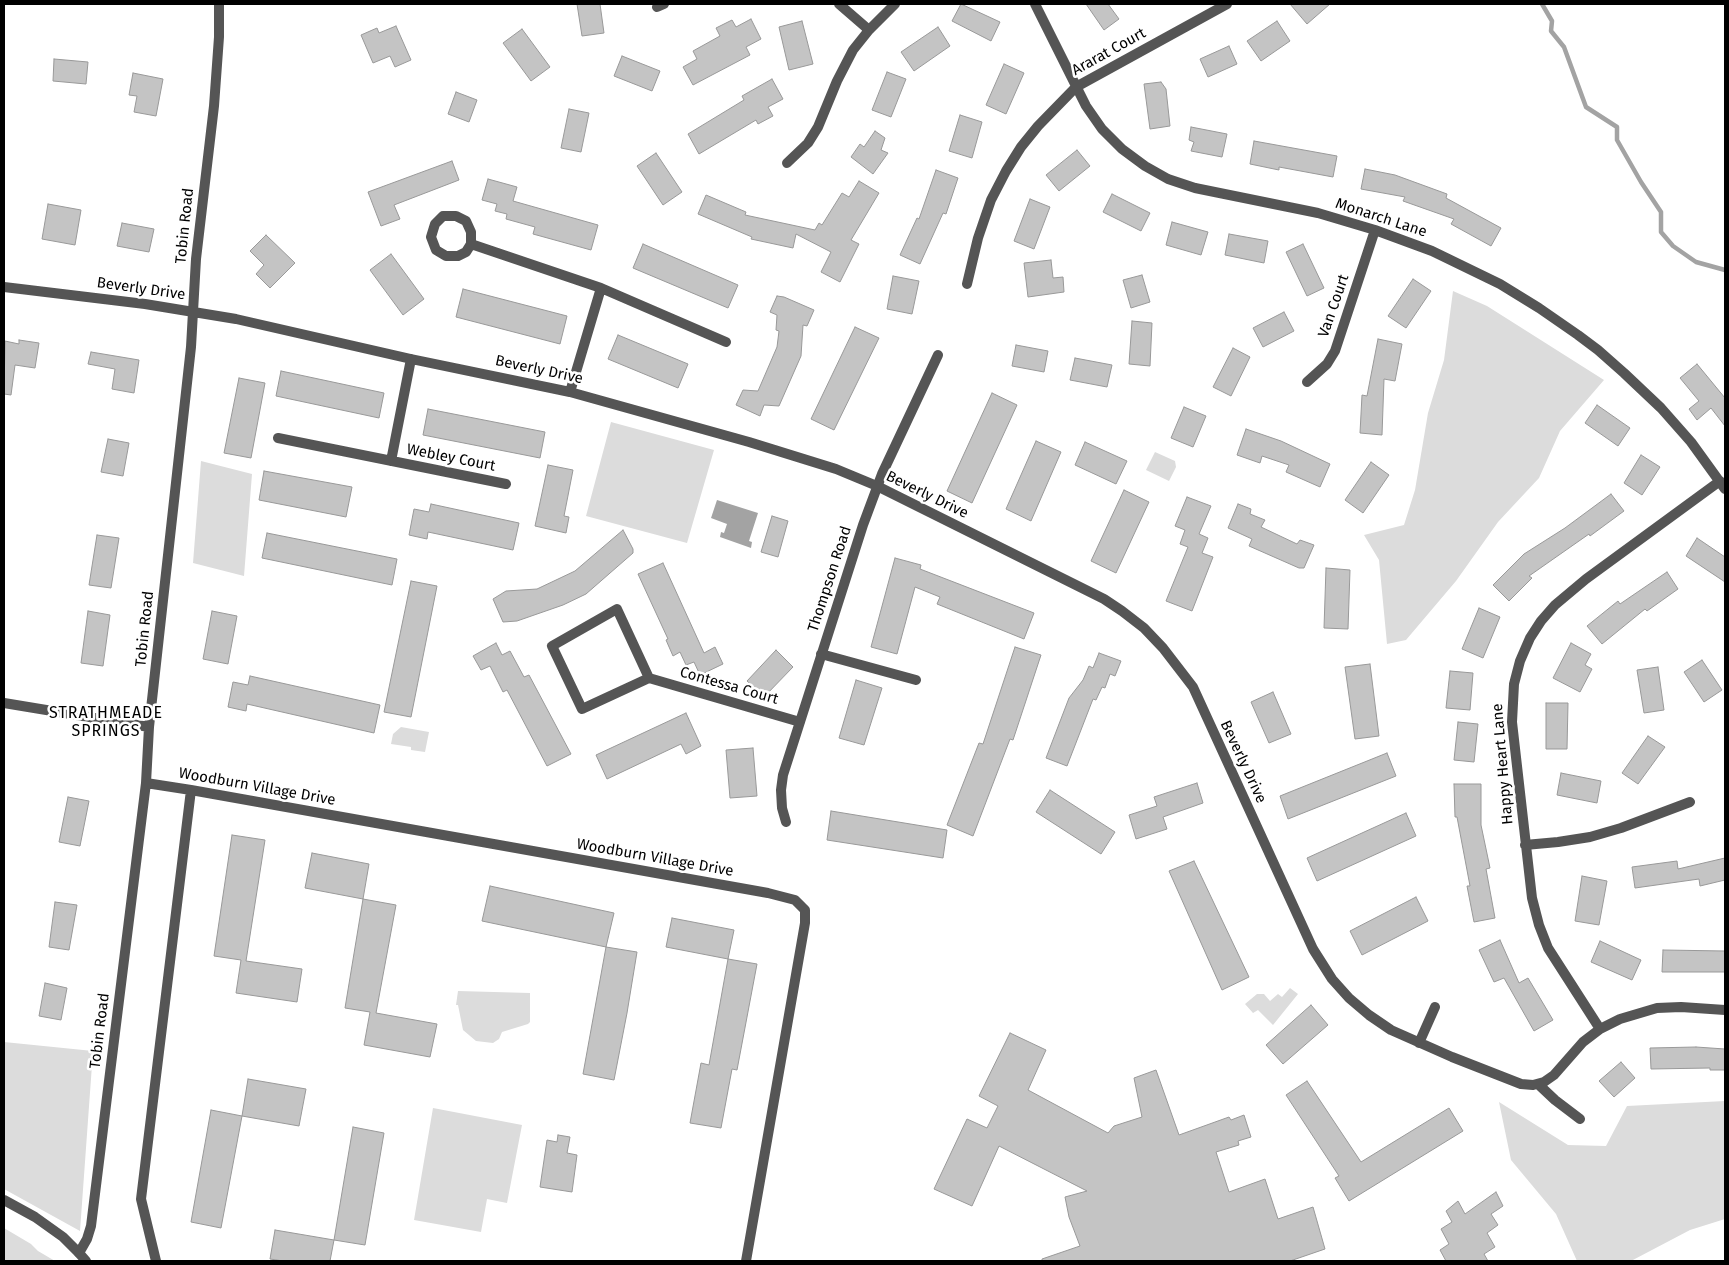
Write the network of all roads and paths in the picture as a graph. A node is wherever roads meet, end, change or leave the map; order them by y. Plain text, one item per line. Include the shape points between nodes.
1 (219, 4) edge
2 (839, 4) edge
3 (895, 4) edge
4 (1035, 4) edge
5 (1227, 4) edge
6 (869, 30) junction
7 (1076, 87) junction
8 (787, 163) dead end
9 (1375, 230) junction
10 (471, 244) junction
11 (967, 284) dead end
12 (4, 287) edge
13 (601, 288) junction
14 (193, 312) junction
15 (726, 342) dead end
16 (938, 355) dead end
17 (411, 359) junction
18 (1307, 382) dead end
19 (570, 392) junction
20 (278, 438) dead end
21 (391, 461) junction
22 (506, 484) dead end
23 (1722, 485) edge
24 (877, 486) junction
25 (822, 654) junction
26 (649, 678) junction
27 (916, 680) dead end
28 (4, 703) edge
29 (800, 722) junction
30 (149, 727) junction
31 (146, 783) junction
32 (191, 790) junction
33 (1690, 802) dead end
34 (786, 822) dead end
35 (1525, 844) junction
36 (1435, 1007) dead end
37 (1725, 1010) edge
38 (1600, 1029) junction
39 (1419, 1044) junction
40 (1538, 1084) junction
41 (1580, 1119) dead end
42 (4, 1200) edge
43 (82, 1257) edge
44 (156, 1261) edge
45 (746, 1261) edge

1 - 14 street, Tobin Road via 214,106
2 - 6 street
3 - 6 street
4 - 7 street, Monarch Lane
5 - 7 street, Ararat Court
6 - 8 street via 847,61 818,127 808,143
7 - 9 street, Monarch Lane via 1102,129 1122,149 1168,179 1195,188 1318,213
7 - 11 street, Ararat Court via 1038,126 1006,171 978,238
9 - 18 street, Van Court via 1335,351 1327,364
9 - 23 street, Monarch Lane via 1478,272 1539,308 1598,350 1661,408
10 - 10 street via 471,232 466,221 456,216 443,216 435,224 431,237 436,250 446,256 458,256
10 - 13 street
12 - 14 street, Beverly Drive
13 - 15 street
13 - 19 street
14 - 17 street, Beverly Drive
14 - 30 street, Tobin Road
16 - 24 street, Thompson Road
17 - 19 street, Beverly Drive
17 - 21 street, Webley Court
19 - 24 street, Beverly Drive via 758,445 836,469
20 - 21 street, Webley Court
21 - 22 street, Webley Court
23 - 35 street, Happy Heart Lane via 1586,579 1555,604 1530,638 1516,676 1512,707
24 - 25 street, Thompson Road
24 - 39 street, Beverly Drive via 1104,600 1144,628 1193,687 1313,950 1332,979 1369,1016
25 - 27 street
25 - 29 street, Thompson Road
26 - 26 street via 582,709 552,646 617,609
26 - 29 street, Contessa Court
28 - 30 street
29 - 34 street, Thompson Road via 783,775 782,808
30 - 31 street, Tobin Road
31 - 32 street, Woodburn Village Drive
31 - 43 street, Tobin Road via 91,1226
32 - 44 street via 140,1199
32 - 45 street, Woodburn Village Drive via 795,900 804,910 805,923
33 - 35 street via 1590,837
35 - 38 street, Happy Heart Lane via 1539,925 1556,961
36 - 39 street
37 - 38 street via 1657,1008
38 - 40 street via 1583,1042 1554,1075
39 - 40 street, Beverly Drive via 1521,1084
40 - 41 street
42 - 43 street via 63,1237

